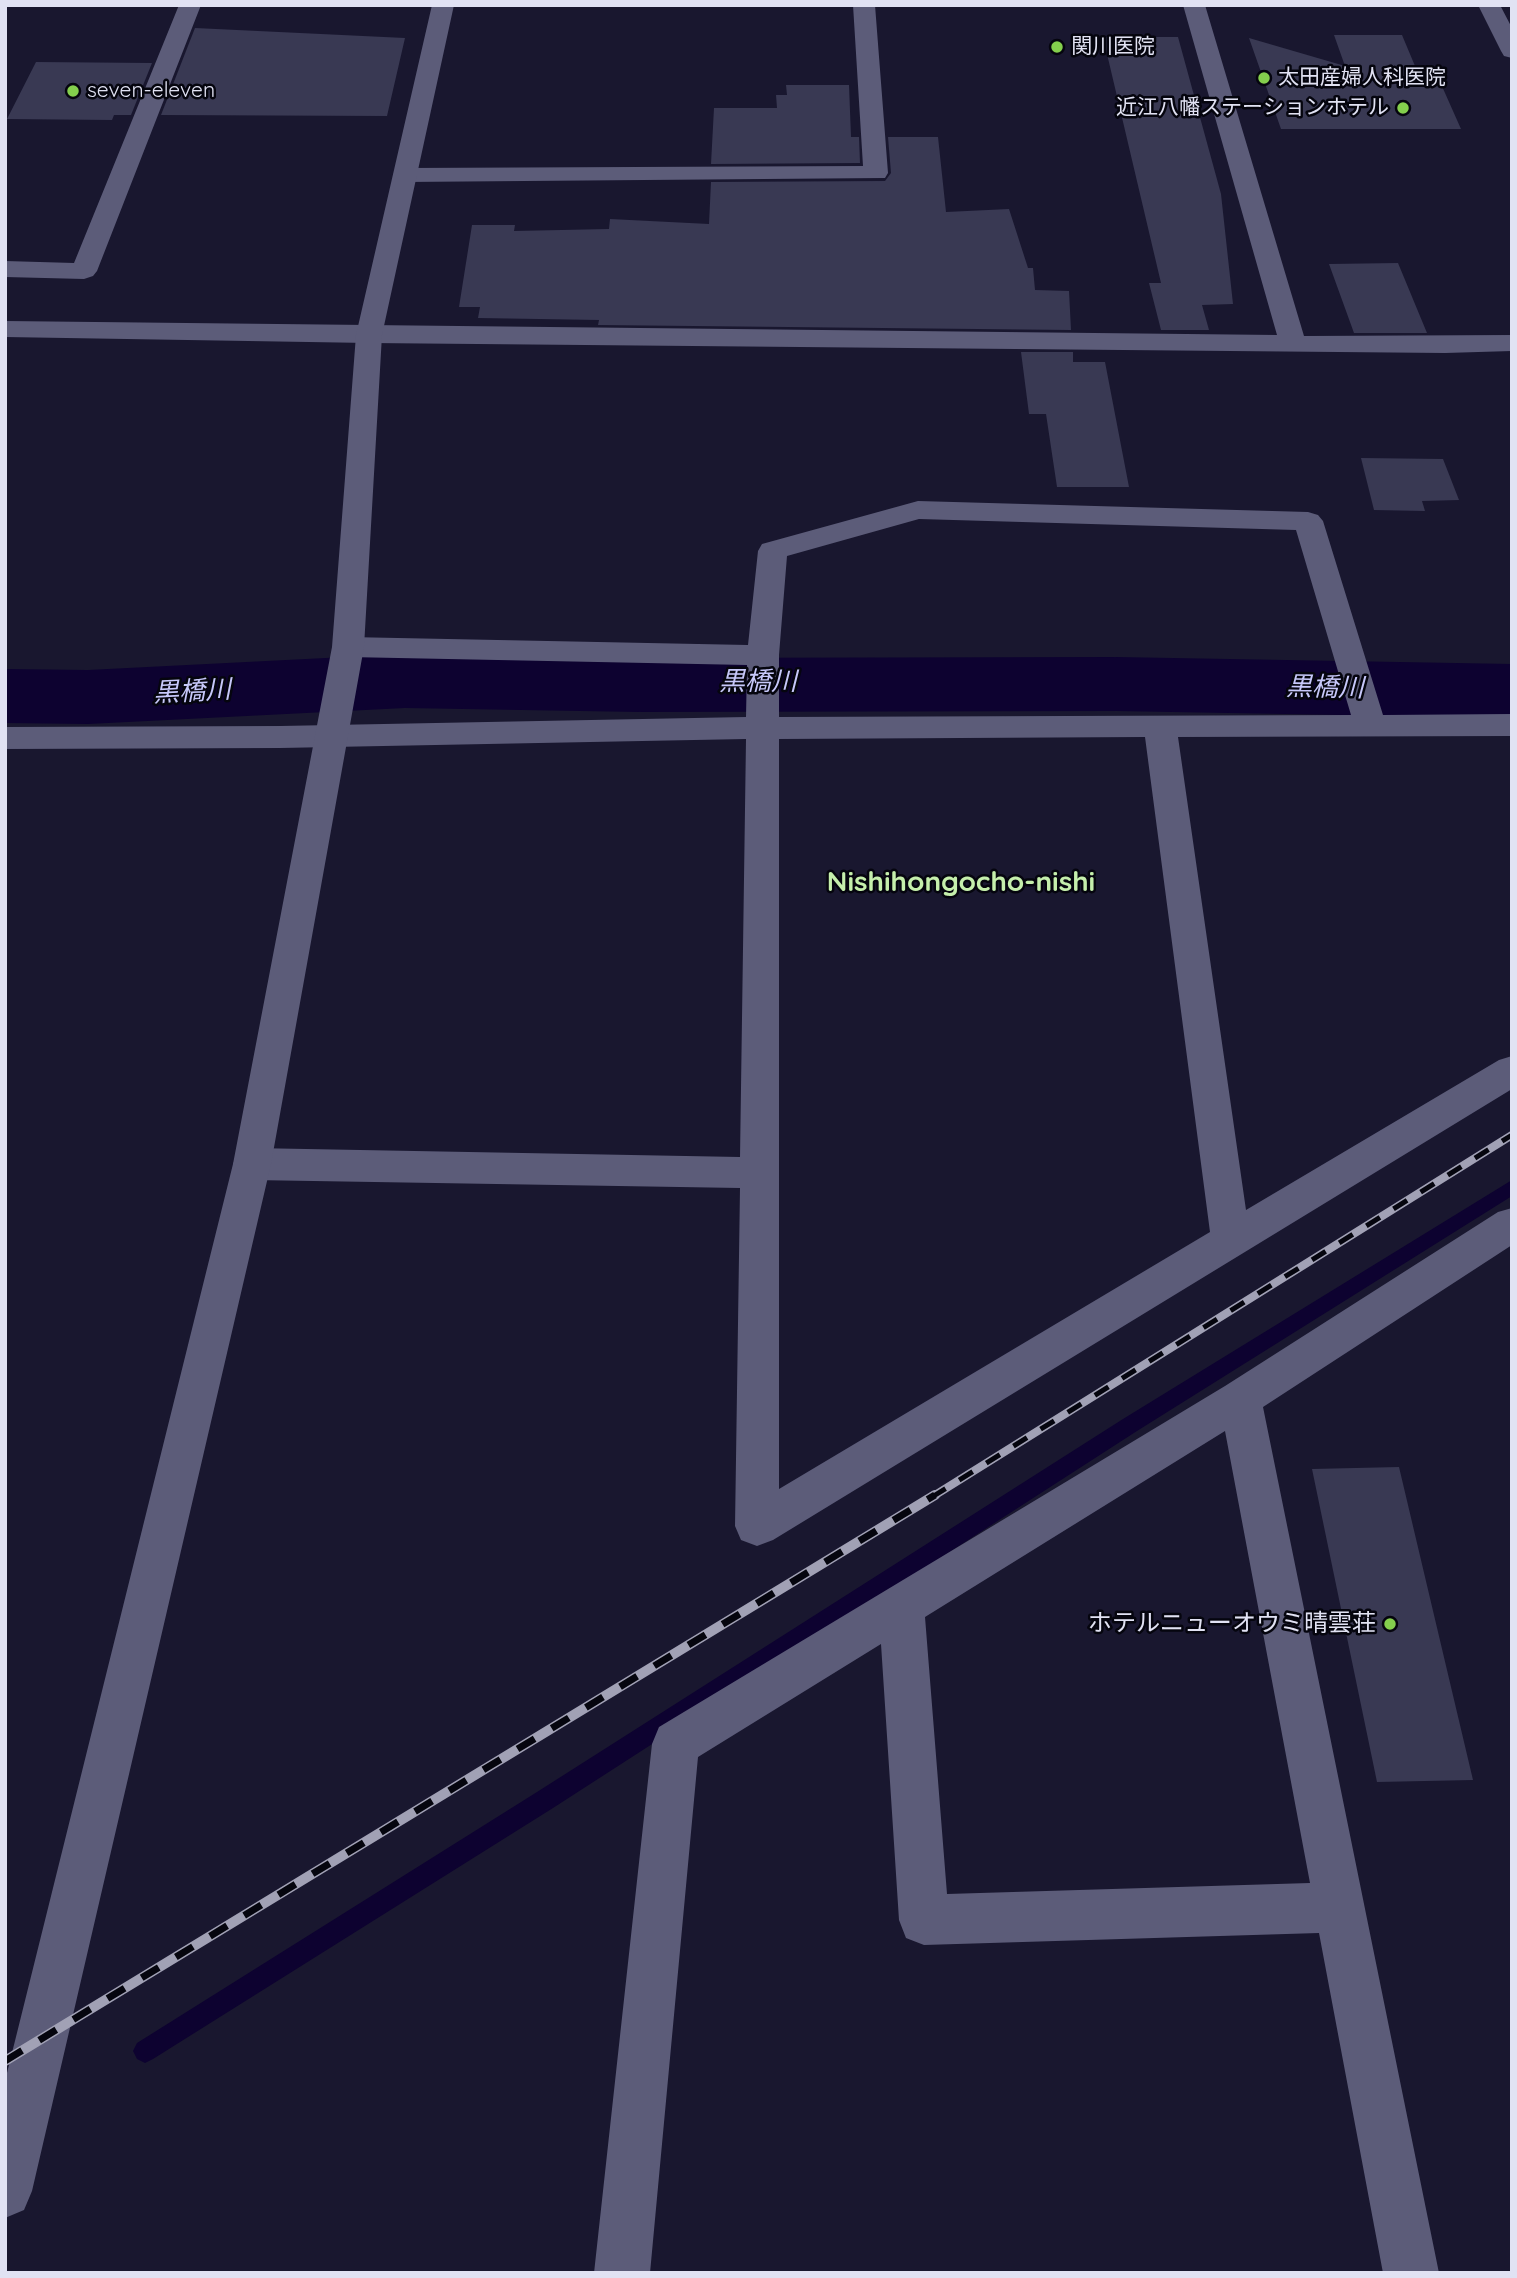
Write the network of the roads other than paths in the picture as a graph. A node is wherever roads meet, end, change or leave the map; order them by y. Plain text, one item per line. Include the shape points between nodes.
1 (190, 5) edge
2 (443, 5) edge
3 (864, 5) edge
4 (1194, 5) edge
5 (1489, 5) edge
6 (1512, 51) edge
7 (405, 175) junction
8 (5, 269) edge
9 (5, 329) edge
10 (369, 335) junction
11 (1293, 343) junction
12 (1512, 343) edge
13 (348, 647) junction
14 (763, 655) junction
15 (1160, 725) junction
16 (1512, 725) edge
17 (1371, 727) junction
18 (764, 728) junction
19 (332, 734) junction
20 (5, 738) edge
21 (1512, 1070) edge
22 (252, 1164) junction
23 (758, 1173) junction
24 (1512, 1224) edge
25 (1231, 1242) junction
26 (1240, 1399) junction
27 (901, 1606) junction
28 (1340, 1907) junction
29 (5, 2191) edge
30 (622, 2273) edge
31 (1411, 2273) edge

1 - 8 street via 84,271
2 - 7 street
3 - 7 street via 876,173
4 - 11 street
5 - 6 street
7 - 10 street
9 - 10 street
10 - 11 street
10 - 13 street
11 - 12 street
13 - 14 street
13 - 19 street
14 - 17 street via 773,551 918,510 1308,522
14 - 18 street
15 - 17 street
15 - 18 street
15 - 25 street
16 - 17 street
18 - 19 street
18 - 23 street
19 - 20 street
19 - 22 street
21 - 25 street
22 - 23 street
22 - 29 street
23 - 25 street via 757,1526
24 - 26 street
26 - 27 street
26 - 28 street
27 - 28 street via 924,1920
27 - 30 street via 677,1744
28 - 31 street

